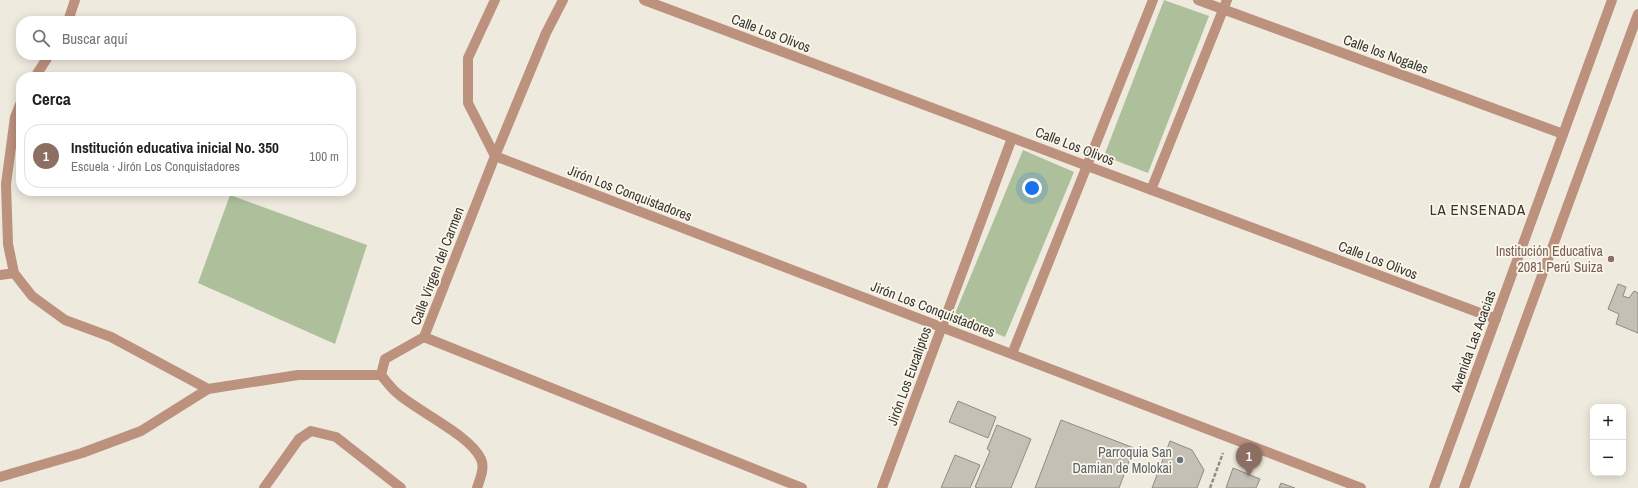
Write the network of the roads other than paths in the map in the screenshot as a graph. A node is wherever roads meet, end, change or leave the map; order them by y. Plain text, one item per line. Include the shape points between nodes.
1 (75, 0) edge
2 (495, 0) edge
3 (562, 0) edge
4 (1153, 0) edge
5 (1198, 0) edge
6 (1612, 0) edge
7 (649, 1) edge
8 (1225, 4) edge
9 (1638, 14) edge
10 (70, 16) edge
11 (46, 60) edge
12 (38, 72) edge
13 (16, 114) edge
14 (1564, 134) junction
15 (1012, 138) junction
16 (495, 156) junction
17 (1086, 166) junction
18 (1151, 190) junction
19 (14, 272) junction
20 (0, 274) edge
21 (1496, 319) junction
22 (942, 327) junction
23 (424, 337) junction
24 (1012, 354) junction
25 (381, 375) junction
26 (208, 390) junction
27 (0, 477) edge
28 (264, 488) edge
29 (401, 488) edge
30 (477, 488) edge
31 (802, 488) edge
32 (882, 488) edge
33 (1361, 488) edge
34 (1434, 488) edge
35 (1464, 488) edge

1 - 10 street
2 - 16 street via 468,58 468,102
3 - 16 street, Calle Virgen del Carmen via 546,32
4 - 17 street
5 - 8 street, Calle los Nogales
6 - 14 street, Avenida Las Acacias
7 - 15 street, Calle Los Olivos
8 - 14 street, Calle los Nogales
8 - 18 street
9 - 35 street
11 - 12 street
13 - 19 street via 6,184 8,244
14 - 21 street, Avenida Las Acacias
15 - 17 street, Calle Los Olivos
15 - 22 street, Jirón Los Eucaliptos
16 - 22 street, Jirón Los Conquistadores
16 - 23 street, Calle Virgen del Carmen
17 - 18 street, Calle Los Olivos
17 - 24 street
18 - 21 street, Calle Los Olivos
19 - 20 street
19 - 26 street via 32,296 65,320 112,338
21 - 34 street, Avenida Las Acacias
22 - 24 street, Jirón Los Conquistadores
22 - 32 street, Jirón Los Eucaliptos
23 - 25 street, Calle Virgen del Carmen via 385,359
23 - 31 street
24 - 33 street, Jirón Los Conquistadores
25 - 26 street via 298,375
25 - 30 street via 396,393 463,439 474,450 481,459 482,474
26 - 27 street via 141,431 82,453
28 - 29 street via 299,439 312,431 336,437

